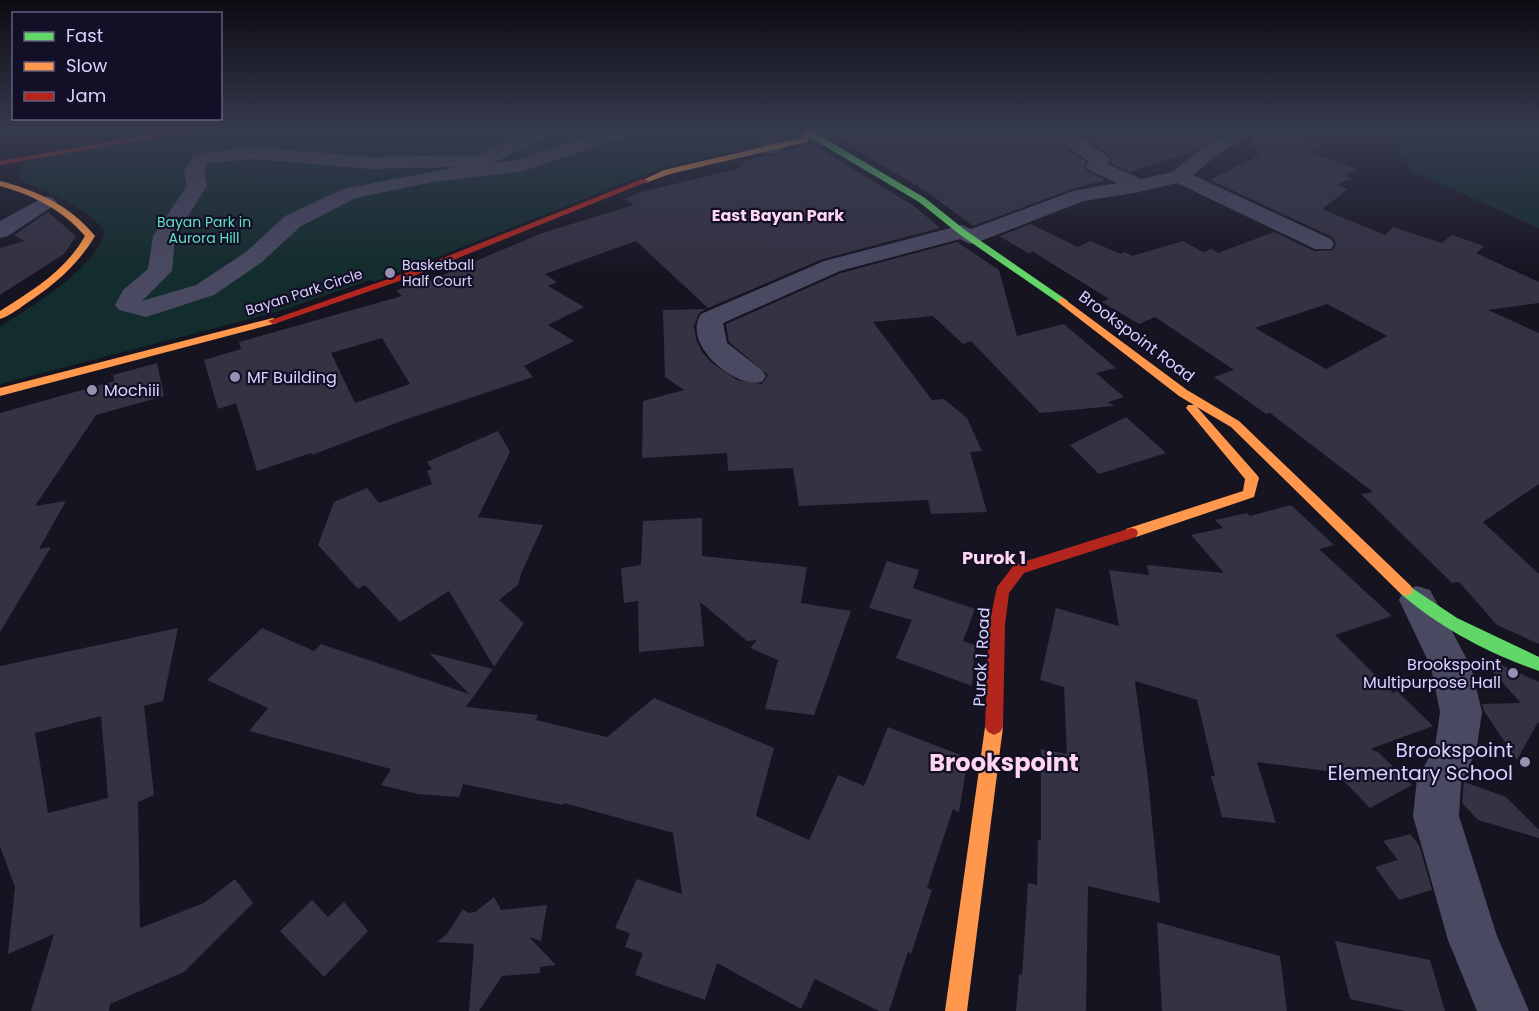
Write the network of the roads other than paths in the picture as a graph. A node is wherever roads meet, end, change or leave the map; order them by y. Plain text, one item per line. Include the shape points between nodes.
1 (195, 176) edge
2 (431, 176) edge
3 (656, 176) edge
4 (883, 176) edge
5 (1118, 176) edge
6 (1179, 176) joint
7 (4, 184) edge
8 (1139, 186) junction
9 (46, 202) junction
10 (0, 231) edge
11 (966, 235) junction
12 (1323, 244) dead end
13 (0, 316) edge
14 (752, 376) dead end
15 (0, 393) edge
16 (1183, 393) junction
17 (1417, 600) junction
18 (1539, 664) edge
19 (956, 1011) edge
20 (1503, 1011) edge

1 - 2 street via 197,186 164,236 160,271 132,295 128,305 146,309 206,290 254,257 293,221 350,193
3 - 15 street, Bayan Park Circle via 408,274 280,319
4 - 11 street, Brookspoint Road via 922,200
5 - 8 street
6 - 8 street
6 - 12 street
7 - 9 street
8 - 11 street via 1080,195
9 - 10 street
9 - 13 street via 84,226 90,236 85,249 72,264
11 - 14 street via 832,266 710,319 707,331 712,344
11 - 16 street, Brookspoint Road via 1059,298
16 - 17 street, Brookspoint Road via 1235,424
16 - 19 street, Purok 1 Road via 1252,478 1249,494 1019,569 1002,591 997,625 994,741
17 - 18 street, Brookspoint Road via 1464,629
17 - 20 street via 1451,667 1461,712 1455,752 1439,779 1436,816 1473,940

